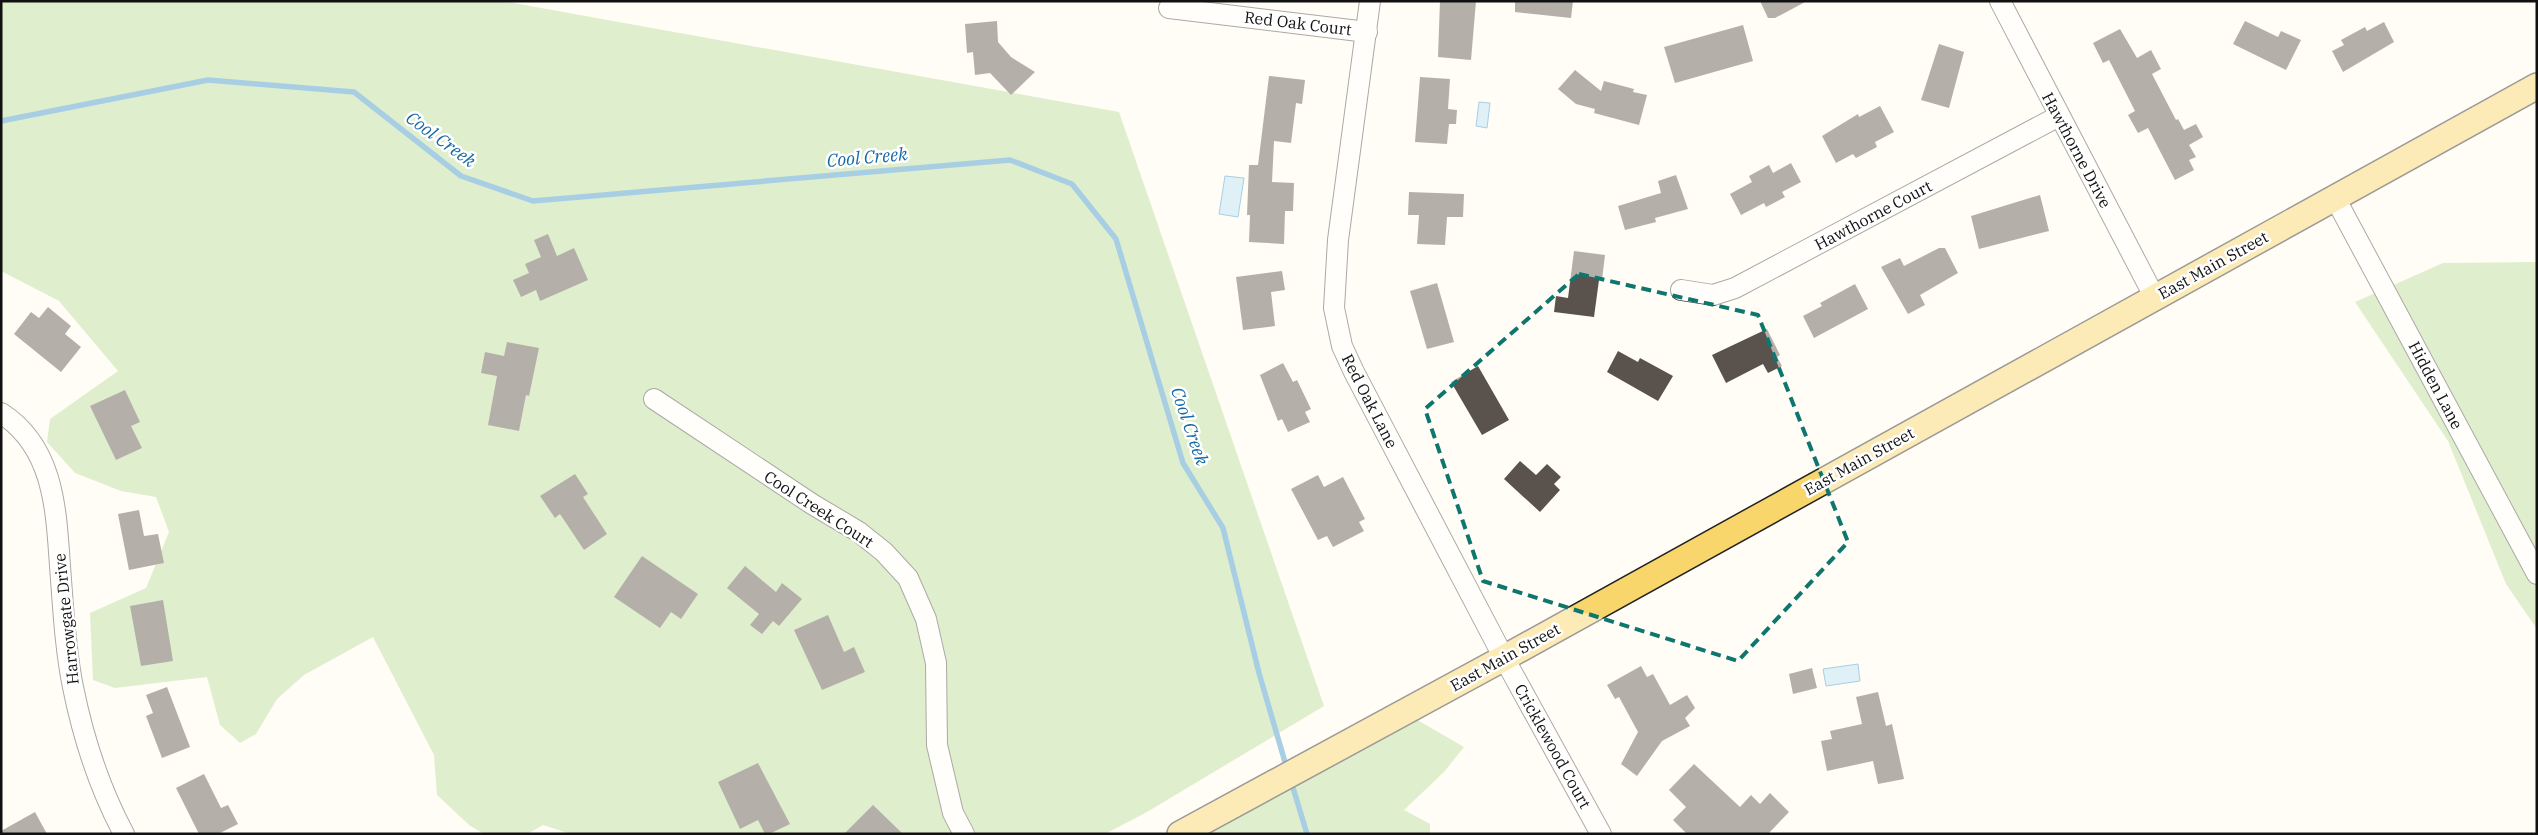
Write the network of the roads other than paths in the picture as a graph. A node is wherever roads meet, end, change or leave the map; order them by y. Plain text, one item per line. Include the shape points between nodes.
1 (1370, 1) edge
2 (2000, 1) edge
3 (1169, 8) dead end
4 (1367, 32) junction
5 (2537, 86) edge
6 (2059, 116) junction
7 (2334, 196) junction
8 (1681, 290) dead end
9 (2155, 298) junction
10 (654, 399) dead end
11 (1, 413) edge
12 (2537, 574) edge
13 (1504, 658) junction
14 (124, 834) edge
15 (964, 834) edge
16 (1180, 834) edge
17 (1601, 834) edge

1 - 4 street, Red Oak Lane
2 - 6 street, Hawthorne Drive
3 - 4 street, Red Oak Court
4 - 13 street, Red Oak Lane via 1338,240 1334,308 1342,346
5 - 7 main road, East Main Street
6 - 8 street, Hawthorne Court via 1735,288 1713,295
6 - 9 street, Hawthorne Drive
7 - 9 main road, East Main Street
7 - 12 street, Hidden Lane
9 - 13 main road, East Main Street
10 - 15 street, Cool Creek Court via 858,532 884,552 908,578 926,619 936,663 936,745 945,786
11 - 14 street, Harrowgate Drive via 25,433 36,448 48,476 56,514 73,686 88,745
13 - 16 main road, East Main Street
13 - 17 street, Cricklewood Court

